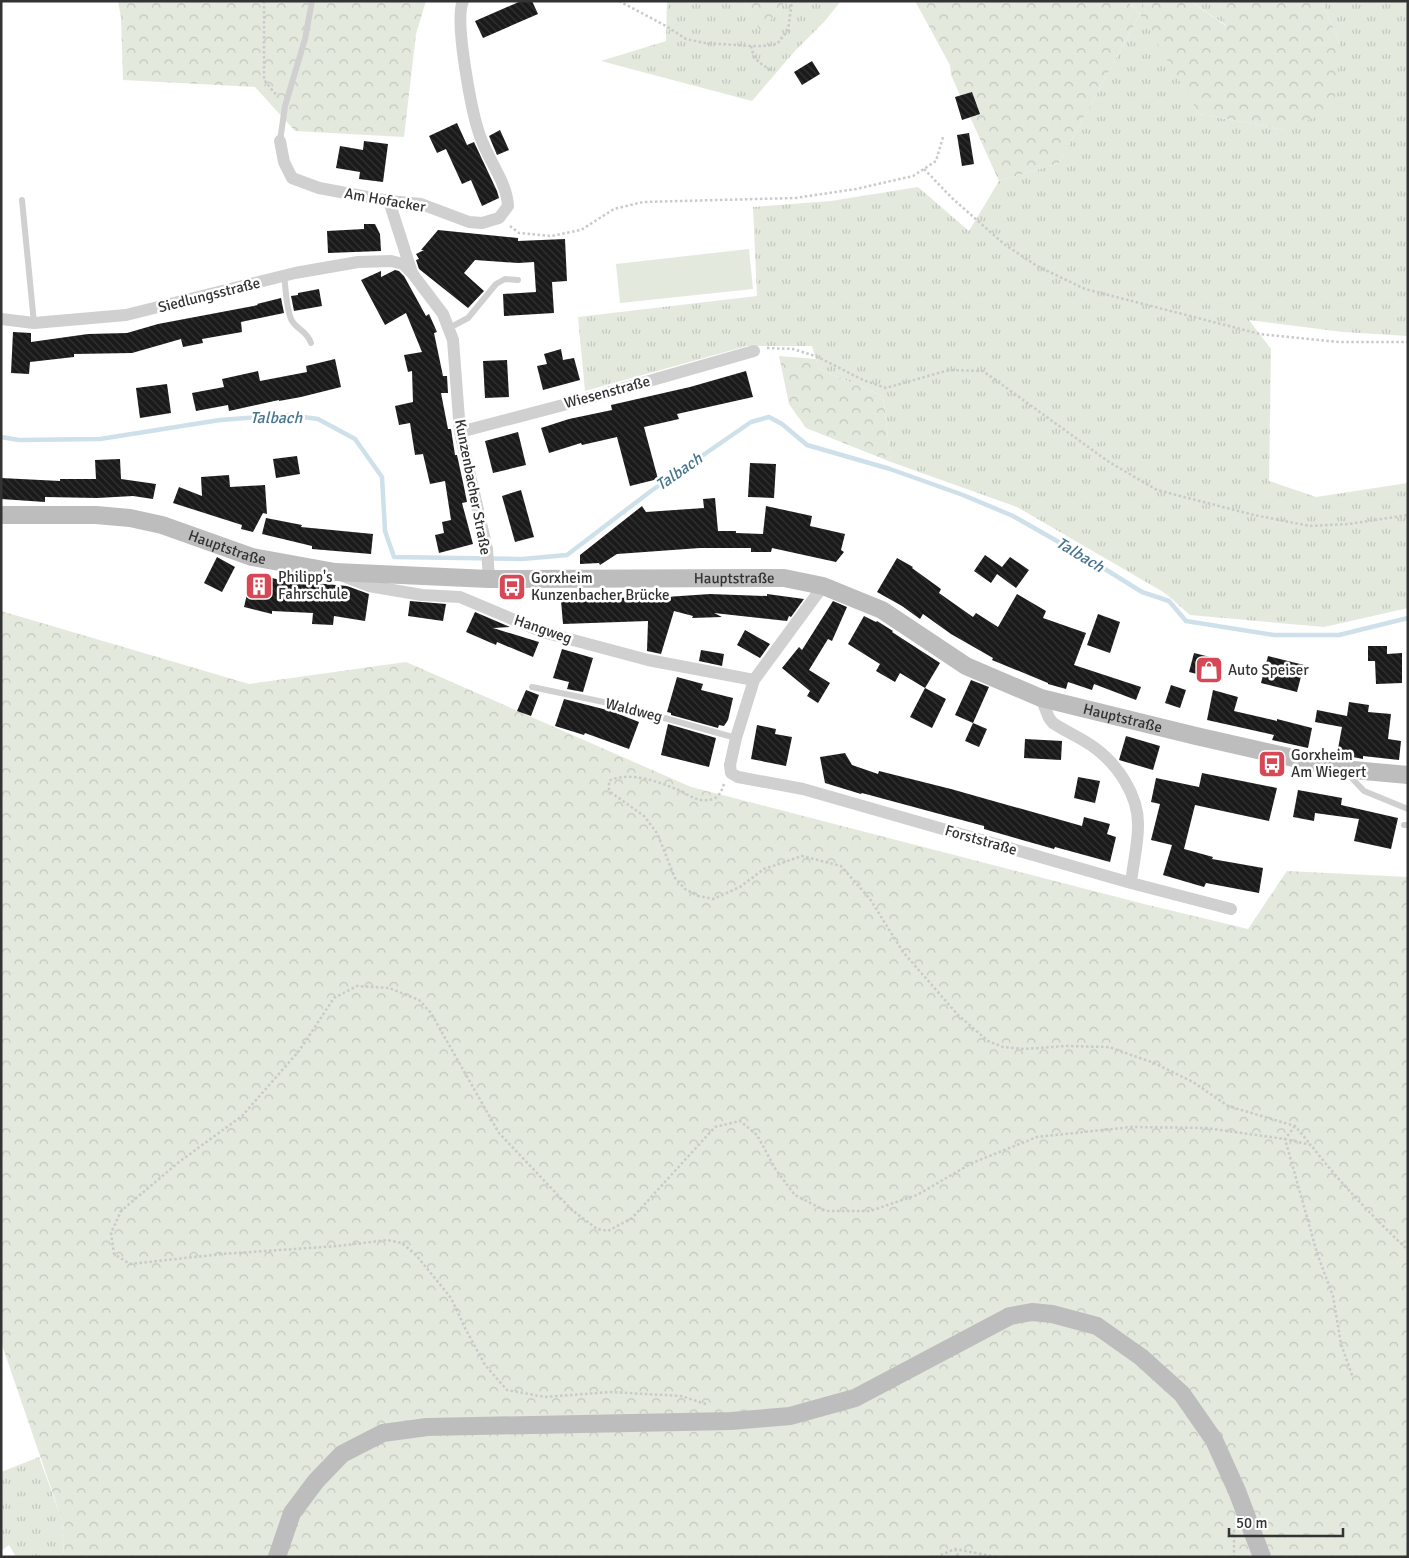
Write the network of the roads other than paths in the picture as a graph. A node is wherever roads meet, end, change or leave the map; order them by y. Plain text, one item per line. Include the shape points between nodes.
1 (312, 1) edge
2 (463, 1) edge
3 (280, 141) joint
4 (22, 200) dead end
5 (389, 200) junction
6 (412, 273) junction
7 (284, 276) junction
8 (518, 280) dead end
9 (1, 319) edge
10 (34, 323) junction
11 (449, 328) junction
12 (311, 343) dead end
13 (754, 351) road end
14 (460, 432) junction
15 (1, 515) edge
16 (335, 572) junction
17 (489, 572) junction
18 (823, 586) junction
19 (754, 680) junction
20 (532, 687) dead end
21 (1041, 698) junction
22 (736, 738) junction
23 (1342, 769) junction
24 (1408, 775) edge
25 (1408, 809) edge
26 (1131, 883) junction
27 (1231, 909) dead end
28 (277, 1557) edge
29 (1262, 1557) edge

1 - 3 lane via 306,39 285,106
2 - 5 street, Am Hofacker via 460,28 473,112 480,136 508,195 508,206 499,218 482,223 469,222 420,204
3 - 5 street, Am Hofacker via 284,162 292,178 319,188
4 - 10 lane
5 - 6 street, Kunzenbacher Straße
6 - 7 street, Siedlungsstraße via 403,264 391,261 358,262
6 - 11 street, Kunzenbacher Straße via 443,314
7 - 10 street, Siedlungsstraße via 126,315
7 - 12 lane via 291,318
8 - 11 lane via 505,279 496,284 468,318
9 - 10 street, Siedlungsstraße
11 - 14 street, Kunzenbacher Straße via 453,340
13 - 14 street, Wiesenstraße
14 - 17 street, Kunzenbacher Straße via 487,549
15 - 16 main road, Hauptstraße via 130,518 162,525 252,557
16 - 17 main road, Hauptstraße
16 - 19 street, Hangweg via 369,586 422,595 460,597 543,632 648,660
17 - 18 main road, Hauptstraße via 766,577
18 - 19 street
18 - 21 main road, Hauptstraße via 882,610 966,666
19 - 22 street
20 - 22 lane, Waldweg via 618,705
21 - 23 main road, Hauptstraße
21 - 26 street via 1053,722 1105,756 1123,778 1133,799 1138,826
22 - 26 street, Forststraße via 730,765 731,772 738,777 803,789
23 - 24 main road, Hauptstraße
23 - 25 lane via 1364,792
26 - 27 street, Forststraße
28 - 29 main road via 292,1513 316,1481 342,1454 384,1433 427,1428 790,1416 855,1398 1010,1316 1032,1312 1097,1326 1141,1357 1182,1394 1214,1440

